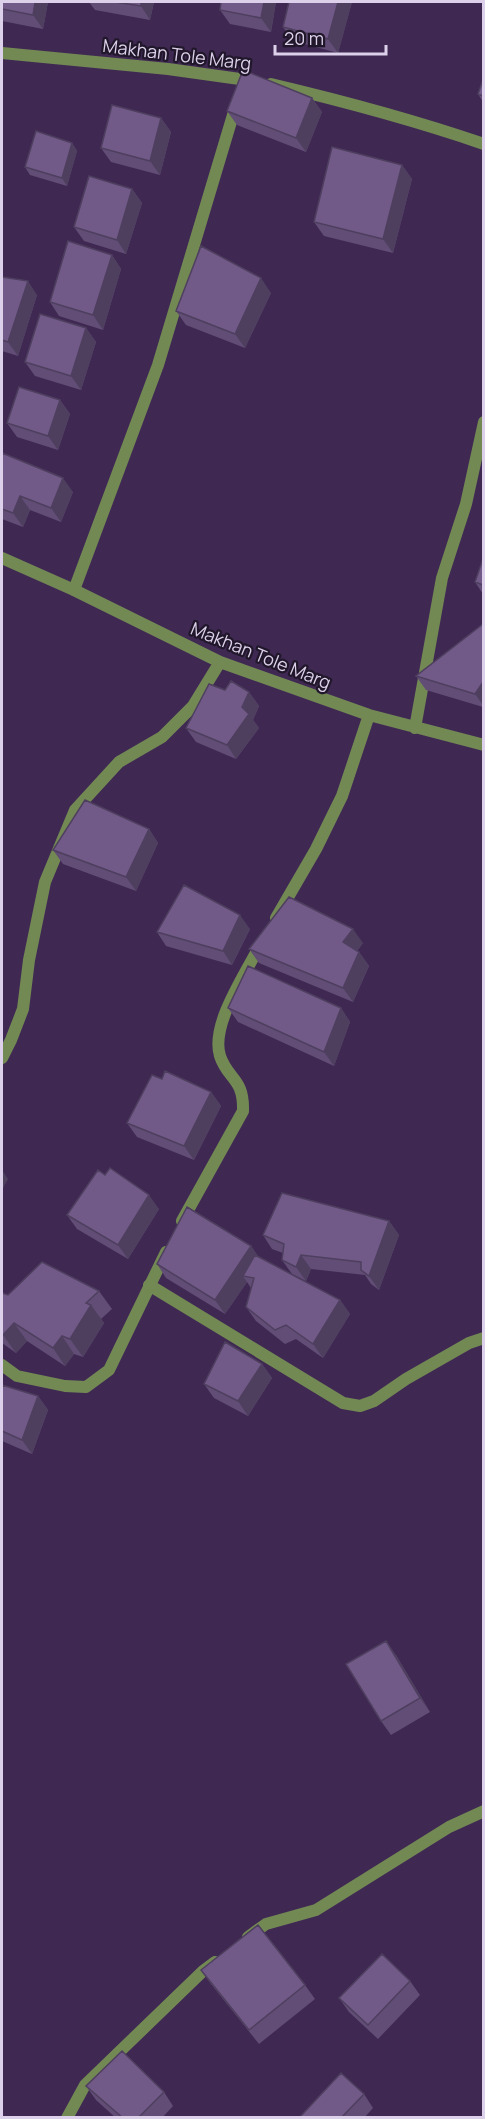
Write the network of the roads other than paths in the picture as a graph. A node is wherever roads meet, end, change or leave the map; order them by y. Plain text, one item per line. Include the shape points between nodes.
1 (2, 53) edge
2 (244, 79) junction
3 (483, 144) edge
4 (483, 422) edge
5 (2, 558) edge
6 (74, 590) junction
7 (220, 662) junction
8 (369, 715) junction
9 (415, 728) junction
10 (483, 745) edge
11 (2, 1058) edge
12 (149, 1285) junction
13 (483, 1338) edge
14 (2, 1365) edge
15 (483, 1811) edge
16 (239, 1944) edge
17 (221, 1958) edge
18 (67, 2118) edge

1 - 2 street, Makhan Tole Marg
2 - 3 street, Makhan Tole Marg via 356,104
2 - 6 street via 158,365
4 - 9 street via 466,504 442,578
5 - 6 street, Makhan Tole Marg
6 - 7 street, Makhan Tole Marg
7 - 8 street, Makhan Tole Marg
7 - 11 street via 193,706 162,737 119,762 75,810 45,882 23,1009
8 - 9 street, Makhan Tole Marg
8 - 12 street via 316,849 225,1013 219,1050 243,1095 243,1111
9 - 10 street, Makhan Tole Marg
12 - 13 street via 343,1402 360,1406
12 - 14 street via 109,1370 86,1387 17,1376
15 - 16 street via 449,1827 316,1910 266,1924
17 - 18 street via 86,2085

